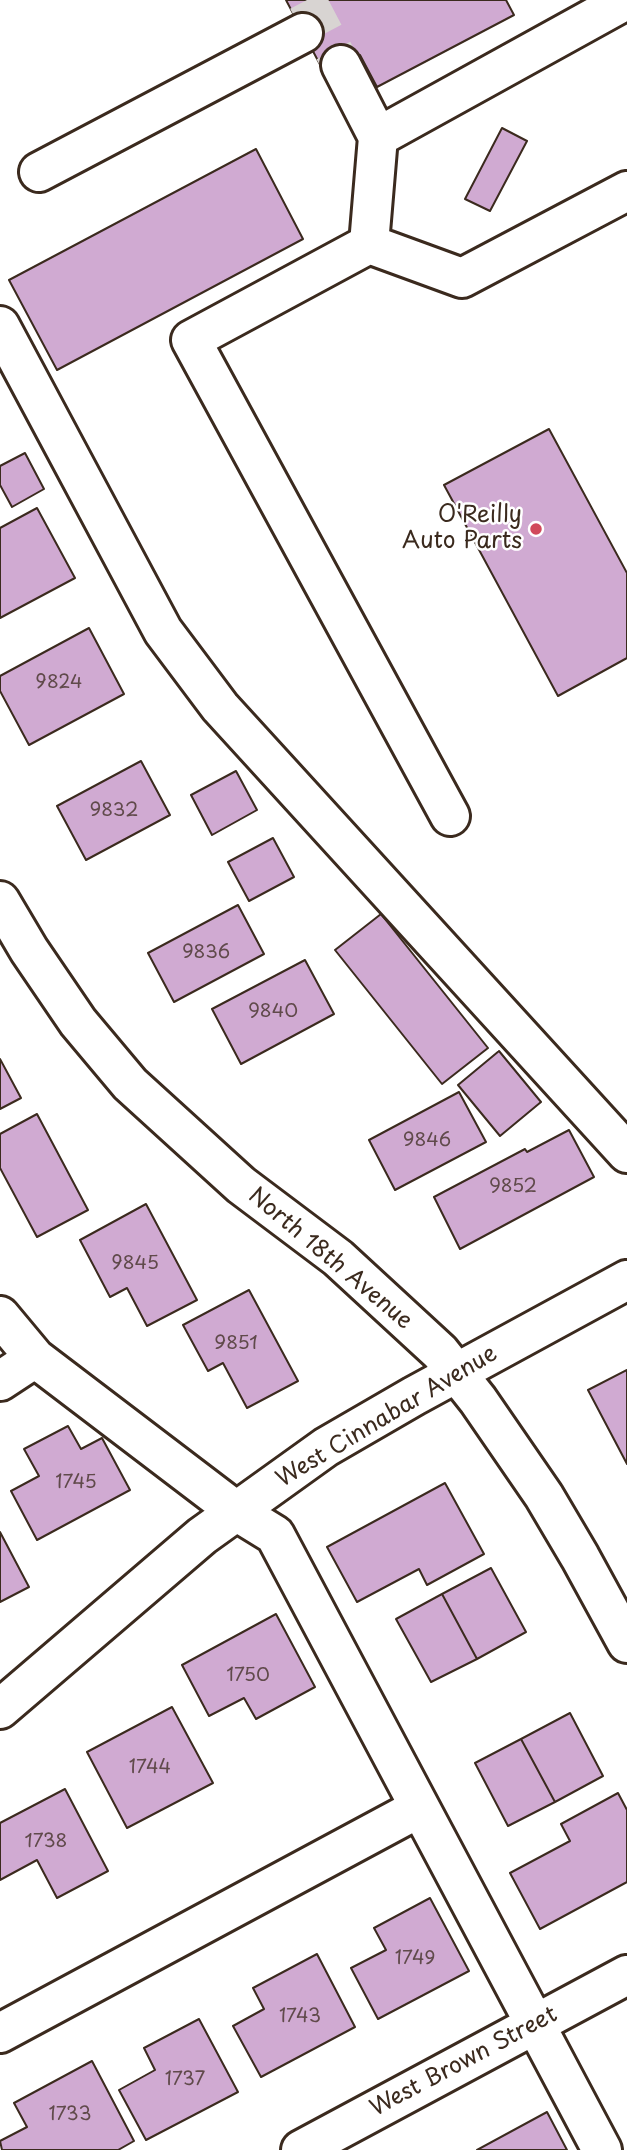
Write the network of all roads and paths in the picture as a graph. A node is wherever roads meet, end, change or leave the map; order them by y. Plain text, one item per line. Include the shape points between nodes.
1 (626, 0) edge
2 (303, 33) dead end
3 (341, 65) tunnel mouth
4 (378, 137) junction
5 (39, 172) dead end
6 (627, 191) edge
7 (369, 244) junction
8 (0, 326) edge
9 (450, 816) dead end
10 (0, 901) edge
11 (627, 1153) edge
12 (627, 1280) edge
13 (0, 1316) edge
14 (35, 1358) junction
15 (457, 1373) junction
16 (0, 1381) edge
17 (236, 1511) junction
18 (627, 1643) edge
19 (0, 1709) edge
20 (419, 1808) junction
21 (627, 1975) edge
22 (534, 2023) junction
23 (0, 2034) edge
24 (301, 2150) edge
25 (602, 2150) edge

1 - 4 street
2 - 5 street
3 - 4 street
4 - 7 street
6 - 7 street via 462,278
7 - 9 street via 191,340
8 - 11 street via 163,631 220,707
10 - 15 street, North 18th Avenue via 78,1022 131,1084 241,1185 389,1303
12 - 15 street, West Cinnabar Avenue
13 - 14 street
14 - 16 street
14 - 17 street
15 - 17 street, West Cinnabar Avenue via 326,1447
15 - 18 street, North 18th Avenue via 544,1496
17 - 19 street, West Cinnabar Avenue
17 - 20 street via 275,1535
20 - 22 street
20 - 23 street
21 - 22 street, West Brown Street
22 - 24 street, West Brown Street
22 - 25 street

